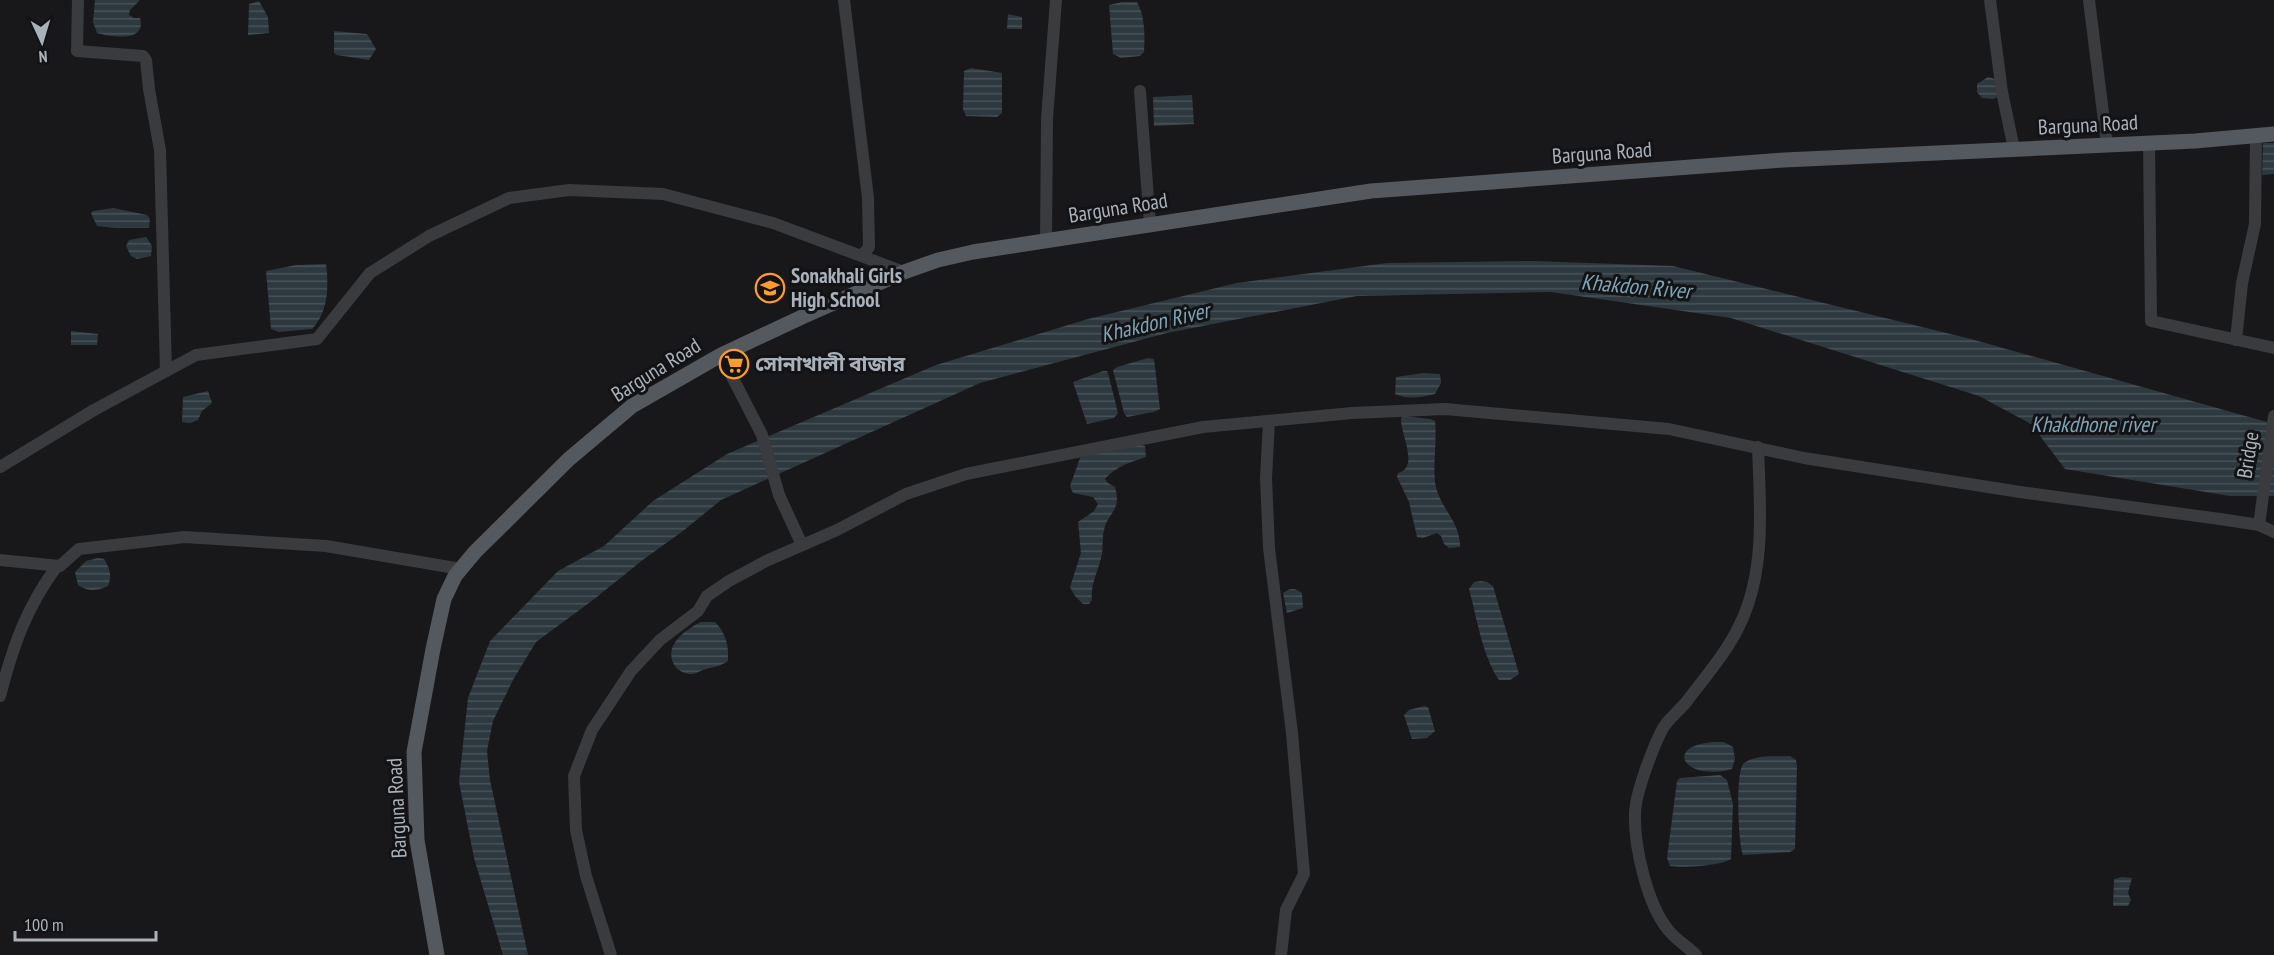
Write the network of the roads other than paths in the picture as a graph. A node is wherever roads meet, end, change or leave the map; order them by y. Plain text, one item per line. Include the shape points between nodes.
1 (78, 0) edge
2 (844, 0) edge
3 (1056, 0) edge
4 (1990, 0) edge
5 (2089, 0) edge
6 (1140, 92) dead end
7 (2274, 134) edge
8 (2256, 136) junction
9 (2149, 143) junction
10 (2107, 145) junction
11 (2014, 149) junction
12 (1150, 225) junction
13 (1046, 240) junction
14 (862, 256) junction
15 (904, 272) junction
16 (2236, 340) junction
17 (2274, 348) edge
18 (721, 354) junction
19 (166, 371) junction
20 (2274, 416) edge
21 (1269, 421) junction
22 (1758, 447) junction
23 (0, 467) edge
24 (2259, 525) junction
25 (2274, 532) edge
26 (802, 545) junction
27 (0, 560) edge
28 (57, 566) junction
29 (461, 568) junction
30 (0, 696) edge
31 (437, 955) edge
32 (611, 955) edge
33 (1281, 955) edge
34 (1696, 955) edge

1 - 19 street via 77,51 143,56 146,60 160,150
2 - 14 street via 868,198 869,248
3 - 13 street via 1047,119
4 - 11 street via 2001,92
5 - 10 street
6 - 12 street
7 - 8 main road, Barguna Road
8 - 9 main road, Barguna Road
8 - 16 street via 2255,224 2241,290
9 - 10 main road, Barguna Road
9 - 16 street via 2151,321
10 - 11 main road, Barguna Road
11 - 12 main road, Barguna Road via 1784,160 1371,191
12 - 13 main road, Barguna Road
13 - 15 main road, Barguna Road via 973,252
14 - 15 street
14 - 19 street via 773,223 663,194 569,190 509,198 429,236 370,273 317,339 196,355
15 - 18 main road, Barguna Road
16 - 17 street
18 - 26 street via 762,435 778,495
18 - 29 main road, Barguna Road via 632,406 569,459
19 - 23 street
20 - 24 street, Bridge
21 - 22 street via 1445,409 1669,429
21 - 26 street via 1203,427 966,474 906,494
21 - 33 street via 1269,548 1292,733 1304,874 1286,910
22 - 24 street via 1804,458 2020,492
22 - 34 street via 1761,513 1756,575 1742,621 1724,652 1664,727 1643,778 1635,813 1641,867 1650,894 1666,927
24 - 25 street
26 - 32 street via 707,596 698,610 660,640 631,671 592,730 574,776 576,830
27 - 28 street
28 - 29 street via 79,549 184,537 326,546
28 - 30 street via 24,619
29 - 31 main road, Barguna Road via 444,599 414,752 417,840

